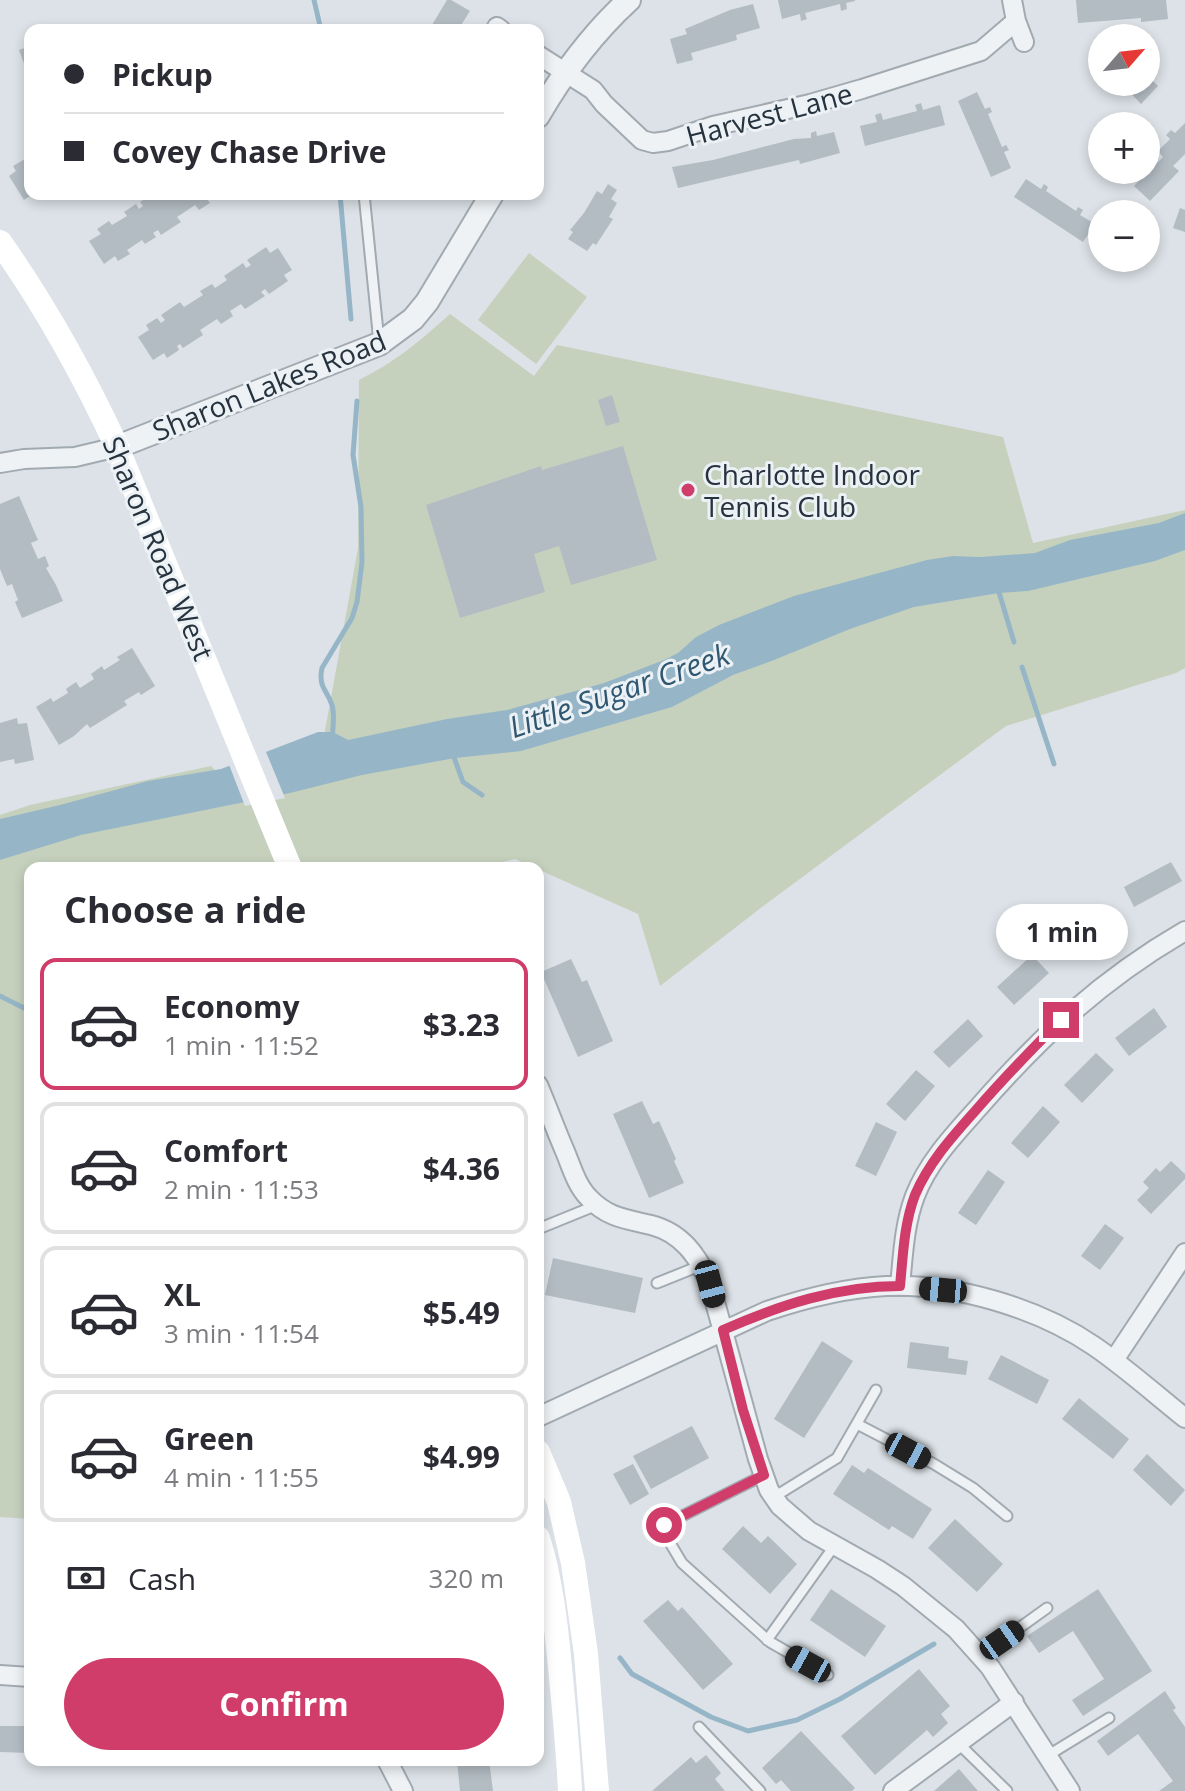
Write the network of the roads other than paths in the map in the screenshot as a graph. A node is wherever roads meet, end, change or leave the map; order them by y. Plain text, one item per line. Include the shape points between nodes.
1 (629, 0) edge
2 (1012, 0) edge
3 (1016, 21) junction
4 (1024, 42) dead end
5 (544, 59) edge
6 (565, 73) junction
7 (544, 106) edge
8 (365, 200) edge
9 (488, 200) edge
10 (0, 242) edge
11 (379, 344) junction
12 (117, 447) junction
13 (0, 463) edge
14 (286, 858) edge
15 (1185, 931) edge
16 (544, 1100) edge
17 (597, 1205) junction
18 (544, 1227) edge
19 (1185, 1253) edge
20 (702, 1265) junction
21 (657, 1283) dead end
22 (900, 1286) junction
23 (723, 1330) junction
24 (1114, 1360) junction
25 (876, 1390) dead end
26 (544, 1414) edge
27 (1185, 1418) edge
28 (857, 1424) junction
29 (544, 1466) edge
30 (764, 1475) junction
31 (774, 1497) junction
32 (1007, 1516) dead end
33 (835, 1545) junction
34 (544, 1558) edge
35 (1047, 1608) dead end
36 (767, 1640) junction
37 (980, 1656) junction
38 (0, 1675) edge
39 (828, 1675) dead end
40 (24, 1677) edge
41 (1014, 1702) junction
42 (1109, 1718) dead end
43 (699, 1727) dead end
44 (958, 1743) junction
45 (1047, 1756) junction
46 (390, 1766) edge
47 (403, 1791) edge
48 (570, 1791) edge
49 (597, 1791) edge
50 (760, 1791) edge
51 (893, 1791) edge
52 (1007, 1791) edge
53 (1070, 1791) edge

1 - 6 street
2 - 3 street
3 - 4 street
3 - 6 street, Harvest Lane via 981,51 810,104 653,143 642,140 593,90
5 - 6 street, Harvest Lane
6 - 7 street
8 - 11 lane
9 - 11 street, Sharon Lakes Road via 427,302
10 - 12 main road, Sharon Road West via 48,317
11 - 12 street, Sharon Lakes Road
12 - 13 street via 75,457
12 - 14 main road, Sharon Road West
15 - 22 street via 1137,960 1061,1020 944,1147 915,1196
16 - 17 street via 577,1180
17 - 18 lane
17 - 20 street via 614,1217 668,1232
19 - 24 street
20 - 21 lane
20 - 23 street
22 - 23 street via 807,1298
22 - 24 street via 982,1297 1023,1309
23 - 26 street
23 - 30 street
24 - 27 street
25 - 28 lane
28 - 31 lane via 837,1458
28 - 32 lane via 934,1464
29 - 49 main road via 559,1502 573,1563
30 - 31 street
30 - 36 lane via 664,1525 663,1531 682,1563
31 - 33 street via 799,1524
33 - 36 lane
33 - 37 street via 921,1599
34 - 48 main road via 557,1636
35 - 37 lane
36 - 39 lane
37 - 41 street
38 - 40 street
41 - 44 street
41 - 45 street
42 - 45 lane
43 - 50 lane
44 - 51 street
44 - 52 lane
45 - 53 street
46 - 47 street

